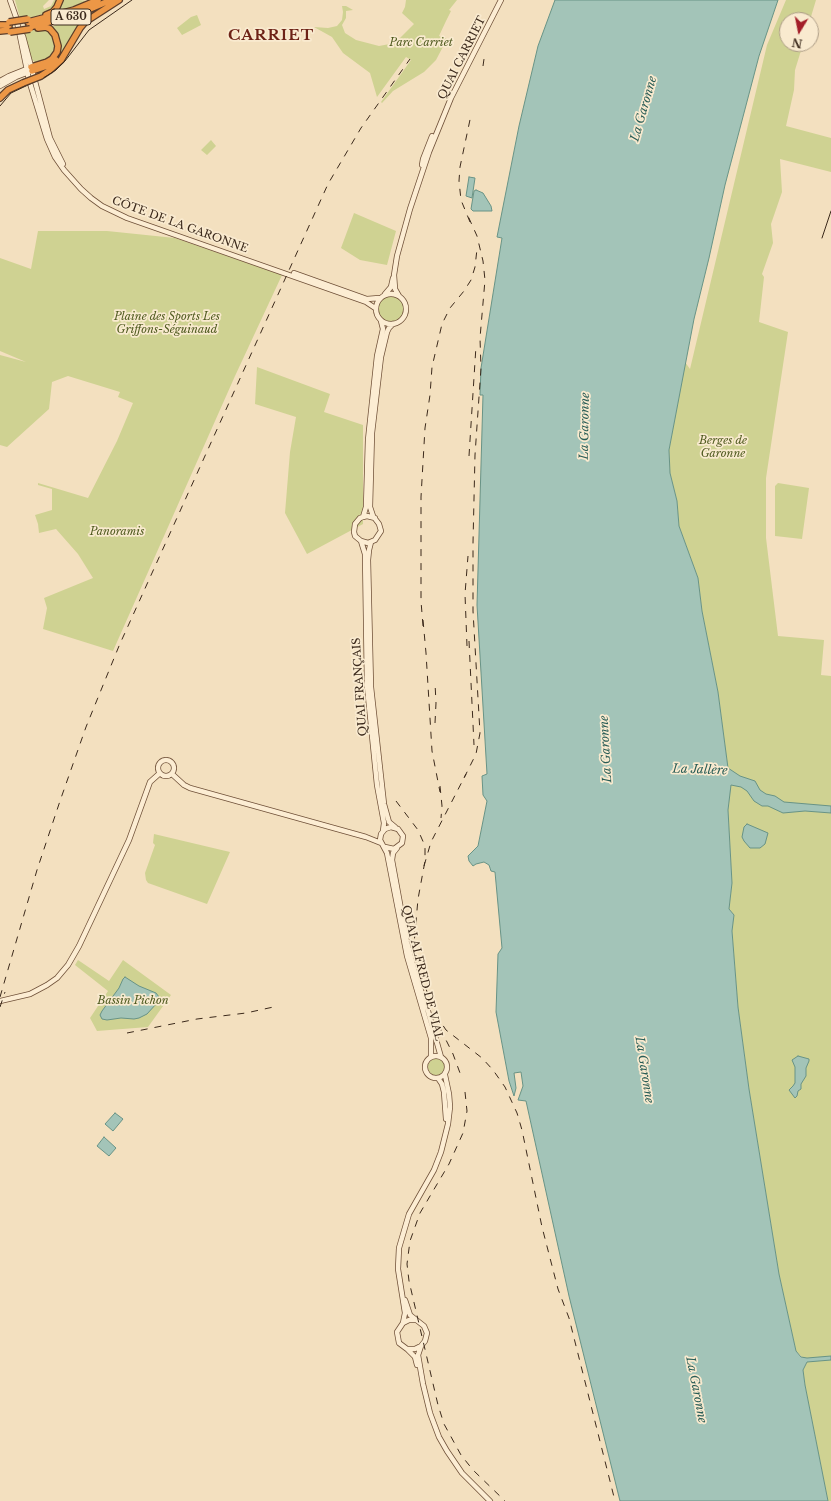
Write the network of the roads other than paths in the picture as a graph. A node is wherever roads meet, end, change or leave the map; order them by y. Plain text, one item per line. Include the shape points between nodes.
1 (10, 0) edge
2 (14, 0) edge
3 (60, 0) edge
4 (98, 0) edge
5 (110, 0) edge
6 (119, 0) edge
7 (501, 0) edge
8 (29, 24) junction
9 (1, 28) edge
10 (25, 60) junction
11 (21, 70) junction
12 (29, 70) junction
13 (40, 73) junction
14 (16, 77) junction
15 (0, 81) edge
16 (33, 81) junction
17 (0, 86) edge
18 (0, 98) edge
19 (394, 275) junction
20 (386, 294) junction
21 (399, 296) junction
22 (380, 298) junction
23 (375, 308) junction
24 (381, 321) junction
25 (393, 324) junction
26 (363, 517) junction
27 (374, 518) junction
28 (361, 542) junction
29 (371, 542) junction
30 (160, 773) junction
31 (172, 774) junction
32 (395, 827) junction
33 (382, 833) junction
34 (366, 837) junction
35 (383, 845) junction
36 (397, 848) junction
37 (0, 1001) edge
38 (431, 1057) junction
39 (441, 1057) junction
40 (445, 1075) junction
41 (438, 1078) junction
42 (445, 1135) junction
43 (402, 1292) junction
44 (415, 1320) junction
45 (402, 1323) junction
46 (421, 1346) junction
47 (407, 1349) junction
48 (423, 1384) junction
49 (490, 1501) edge

1 - 10 main road
2 - 12 main road
3 - 8 highway via 53,12
4 - 8 highway, A 630
5 - 8 highway, A 630 via 76,15
6 - 13 highway via 80,28 61,60 50,70
7 - 19 main road, QUAI CARRIET via 465,68 439,125 399,247
8 - 9 highway, A 630, bridge
8 - 12 highway via 50,30 55,35 58,46 52,59
10 - 11 main road
10 - 12 main road
11 - 12 main road
11 - 15 main road
12 - 13 highway
12 - 14 main road
12 - 16 main road, CÔTE DE LA GARONNE
13 - 16 highway
13 - 18 highway, bridge via 8,90
14 - 16 main road
14 - 17 main road
16 - 22 main road, CÔTE DE LA GARONNE via 50,138 62,161 83,187 104,203 133,217 290,272 367,298
16 - 23 main road, CÔTE DE LA GARONNE via 47,139 55,157 81,189 102,206 127,218 366,302
19 - 20 main road, QUAI CARRIET
19 - 21 main road, QUAI CARRIET via 395,289
20 - 21 main road
20 - 22 main road
21 - 25 main road via 405,303 406,312 401,320
22 - 23 main road
23 - 24 main road
24 - 25 main road
24 - 26 main road via 383,329 377,356 368,440 366,506
25 - 27 main road via 387,332 381,357 372,433 370,504
26 - 27 main road
26 - 28 main road via 357,521 354,528
27 - 29 main road via 380,524 381,531 378,538
28 - 29 main road
28 - 33 main road, QUAI FRANÇAIS via 365,554 367,686 384,822
29 - 32 main road, QUAI FRANÇAIS via 368,560 371,687 384,804 389,822
30 - 31 main road via 167,776
30 - 31 main road via 158,766 166,759 174,764
30 - 37 main road via 150,782 129,840 68,965 47,985 30,994
31 - 34 main road via 184,785 197,790
32 - 33 main road via 388,827
32 - 36 main road via 403,836 402,843
33 - 34 main road
33 - 35 main road
34 - 35 main road
35 - 36 main road via 391,850
35 - 38 main road, QUAI ALFRED DE VIAL via 387,853 407,956 431,1038
36 - 39 main road, QUAI ALFRED DE VIAL via 392,860 404,928
38 - 39 main road
38 - 41 main road via 426,1063 426,1071 431,1078
39 - 40 main road via 447,1064
40 - 41 main road
40 - 42 main road via 450,1103
41 - 42 main road via 445,1097
42 - 43 main road via 437,1163 411,1209 402,1234 398,1261
43 - 44 main road via 409,1312
43 - 45 main road via 405,1313
44 - 45 main road
44 - 46 main road via 424,1326 427,1333
45 - 47 main road via 397,1335 399,1343
46 - 47 main road
46 - 48 main road via 418,1355
47 - 48 main road via 415,1357
48 - 49 main road via 433,1421 447,1452 462,1473

